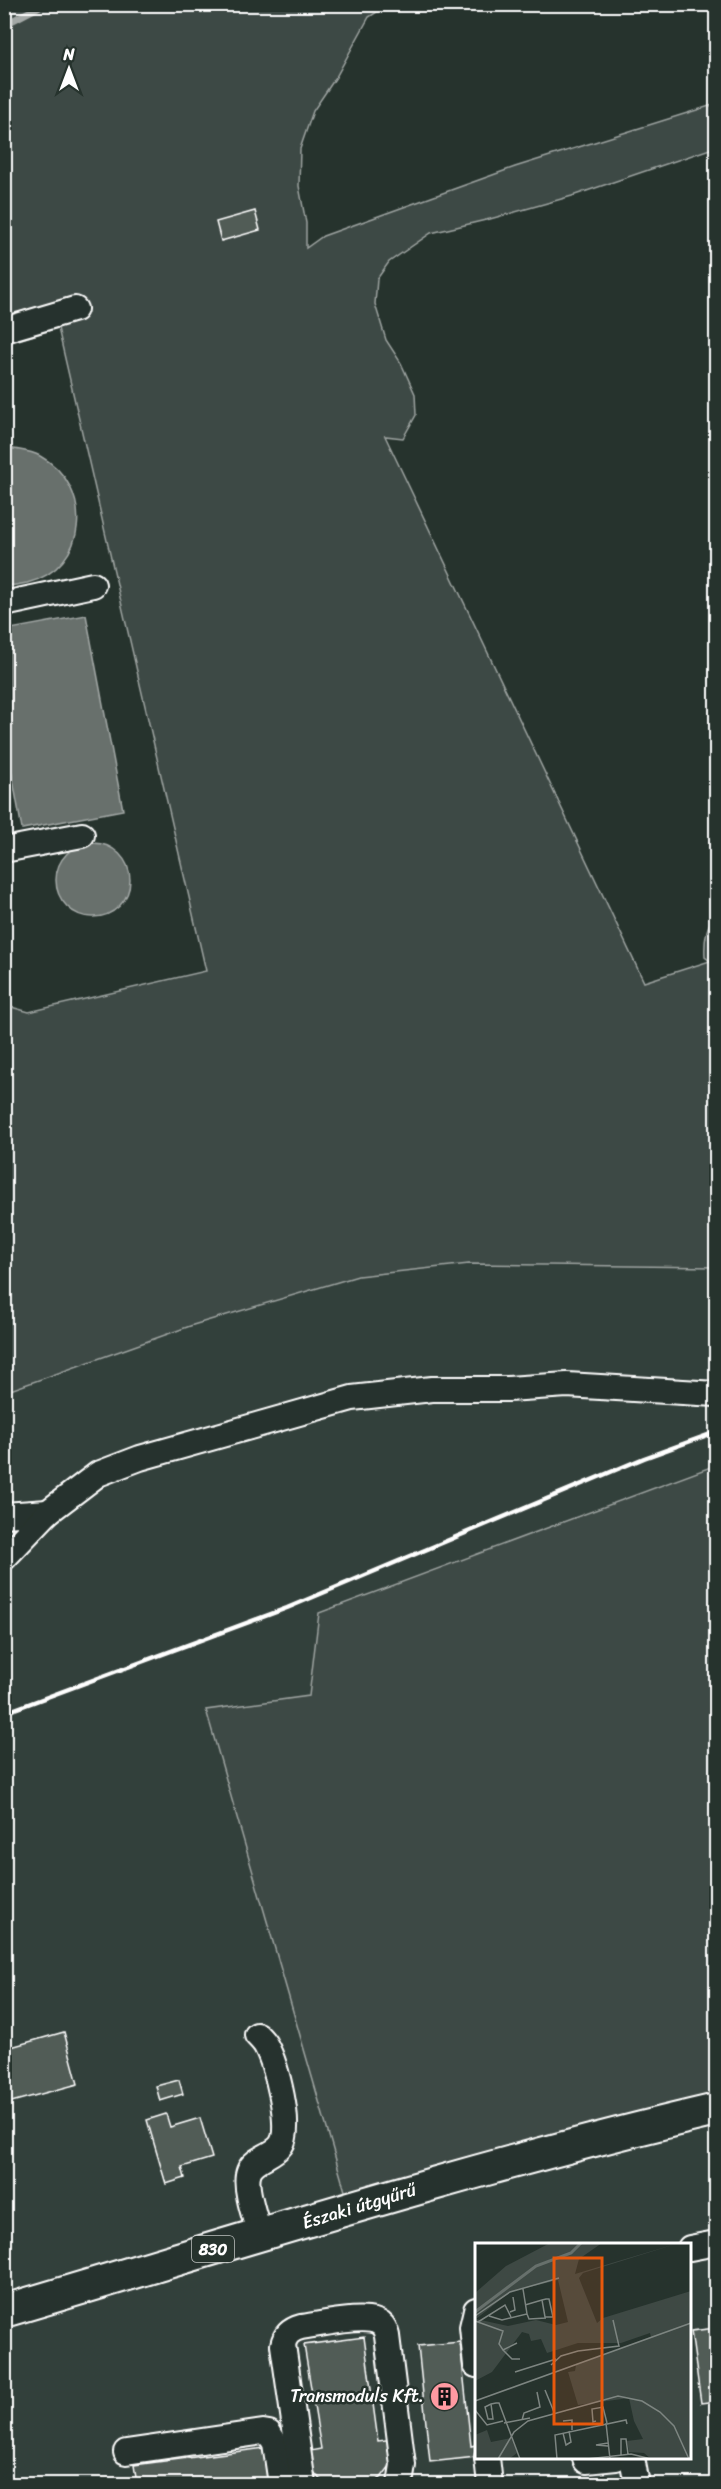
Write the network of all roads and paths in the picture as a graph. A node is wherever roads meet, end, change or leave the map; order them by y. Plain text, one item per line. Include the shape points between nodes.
1 (75, 309) dead end
2 (4, 330) edge
3 (93, 585) dead end
4 (4, 604) edge
5 (82, 835) dead end
6 (4, 850) edge
7 (717, 1394) edge
8 (48, 1512) junction
9 (4, 1515) edge
10 (4, 1558) edge
11 (257, 2035) dead end
12 (717, 2110) edge
13 (261, 2235) junction
14 (717, 2243) edge
15 (691, 2248) edge
16 (4, 2311) edge
17 (475, 2317) edge
18 (475, 2350) edge
19 (126, 2452) dead end
20 (487, 2459) edge
21 (585, 2459) edge
22 (600, 2459) edge
23 (632, 2459) edge
24 (281, 2484) edge
25 (303, 2484) edge
26 (400, 2484) edge
27 (490, 2484) edge
28 (638, 2484) edge

1 - 2 lane
3 - 4 lane
5 - 6 lane
7 - 8 lane via 567,1385 432,1389 352,1398 141,1458 98,1474
8 - 9 lane
8 - 10 lane
11 - 13 lane via 266,2045 287,2129 281,2145 249,2172 248,2187
12 - 13 main road, Északi útgyűrű / 830 via 422,2187
13 - 16 main road, Északi útgyűrű / 830
14 - 15 lane
17 - 18 lane
19 - 24 lane via 269,2433 275,2443
20 - 27 lane
21 - 22 lane
23 - 28 lane
25 - 26 lane via 285,2338 301,2327 362,2319 380,2323 387,2336 403,2465

